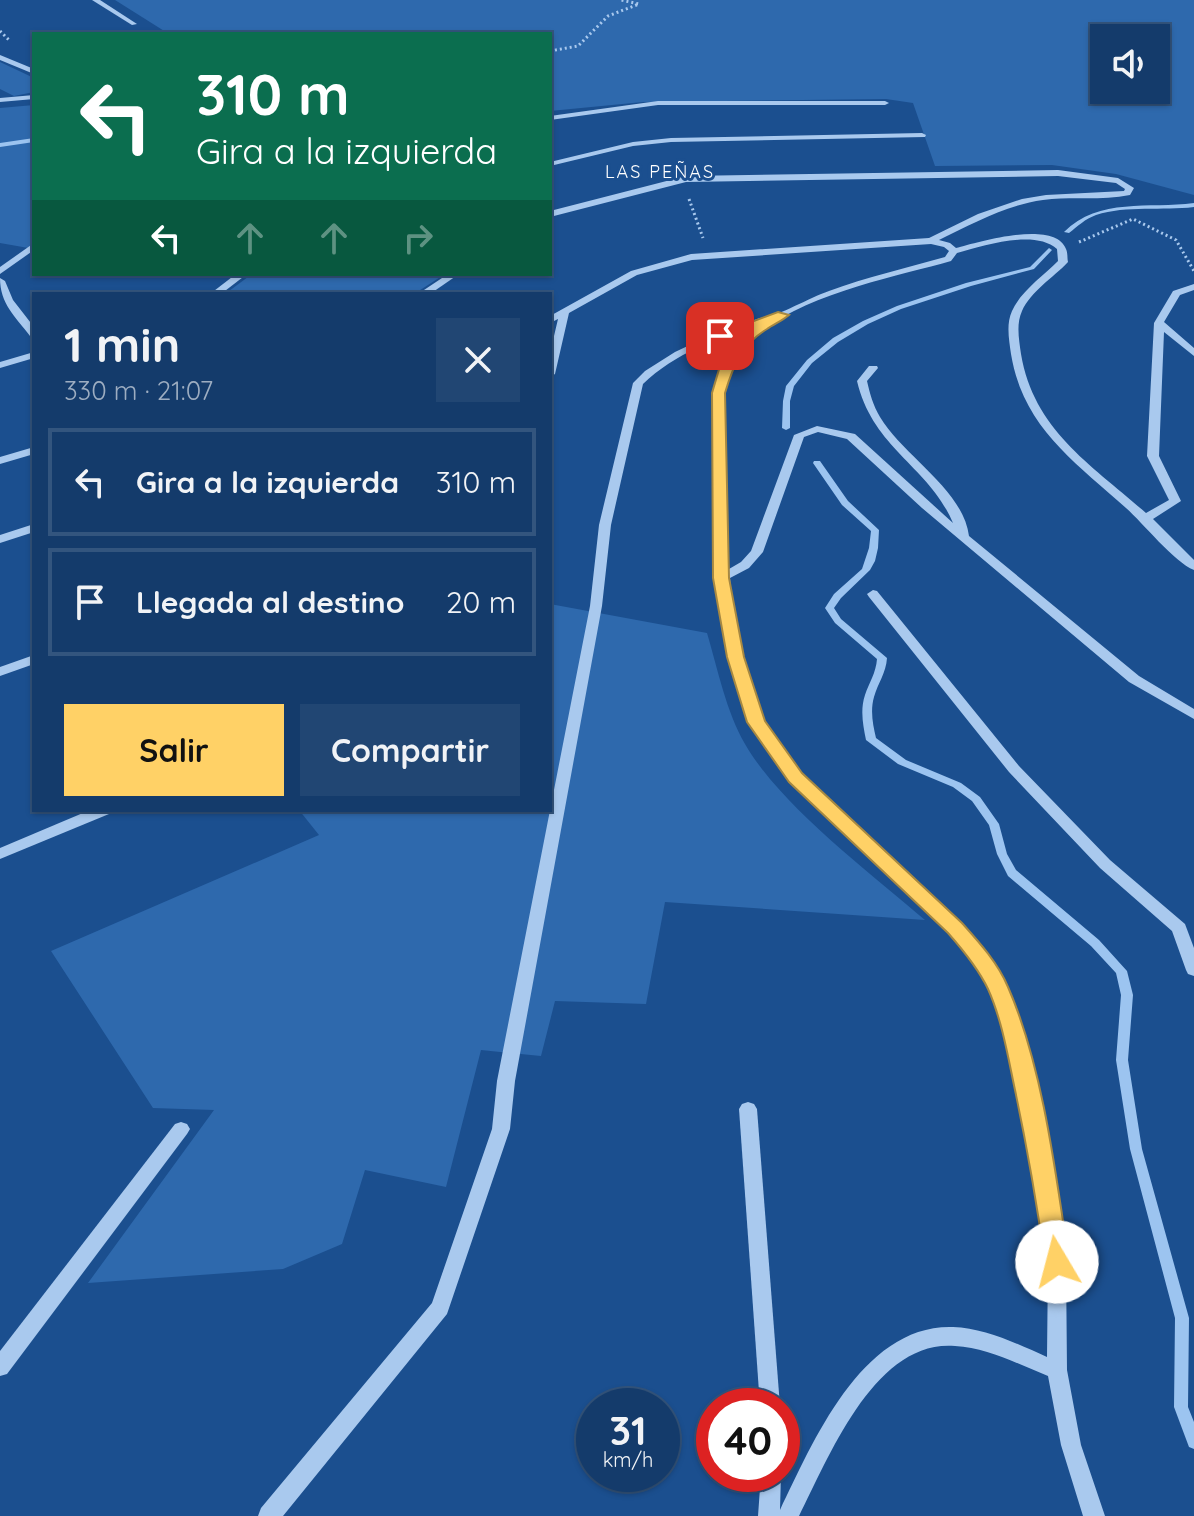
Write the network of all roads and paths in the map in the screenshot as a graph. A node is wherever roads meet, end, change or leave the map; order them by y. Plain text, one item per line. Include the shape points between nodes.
1 (95, 0) edge
2 (621, 0) edge
3 (134, 24) dead end
4 (552, 51) edge
5 (0, 57) edge
6 (32, 71) edge
7 (32, 97) edge
8 (0, 100) edge
9 (885, 103) dead end
10 (552, 118) edge
11 (922, 135) dead end
12 (552, 164) edge
13 (686, 179) junction
14 (552, 213) edge
15 (931, 241) junction
16 (32, 247) edge
17 (1061, 248) junction
18 (954, 251) junction
19 (709, 254) junction
20 (0, 271) edge
21 (1194, 272) edge
22 (239, 276) edge
23 (451, 276) edge
24 (0, 281) edge
25 (1194, 287) edge
26 (218, 292) edge
27 (426, 292) edge
28 (565, 311) junction
29 (782, 315) junction
30 (552, 319) edge
31 (1159, 323) junction
32 (32, 331) edge
33 (1194, 353) edge
34 (32, 356) edge
35 (0, 365) edge
36 (552, 366) edge
37 (873, 368) dead end
38 (32, 451) edge
39 (0, 461) edge
40 (1145, 519) junction
41 (32, 529) edge
42 (965, 538) junction
43 (0, 539) edge
44 (1194, 566) edge
45 (721, 578) junction
46 (873, 594) dead end
47 (32, 660) edge
48 (0, 672) edge
49 (1194, 715) edge
50 (99, 812) edge
51 (0, 854) edge
52 (1194, 970) edge
53 (748, 1109) dead end
54 (181, 1129) dead end
55 (0, 1367) edge
56 (1057, 1370) junction
57 (769, 1388) edge
58 (770, 1492) edge
59 (269, 1516) edge
60 (769, 1516) edge
61 (788, 1516) edge
62 (1094, 1516) edge

1 - 3 street
2 - 4 path via 639,4 608,16 578,46
5 - 6 street
7 - 8 street
9 - 10 street via 658,103
11 - 12 street via 671,140
13 - 14 street
13 - 15 street via 1045,172 1118,181 1130,188 1112,196 1069,195 1013,204
13 - 19 path via 690,207
15 - 18 street
15 - 19 street
16 - 20 street
17 - 18 street via 1032,235
17 - 21 path via 1133,219 1176,240
17 - 40 street via 1063,262 1017,311 1015,357 1043,425
18 - 29 street via 948,259
19 - 28 street via 634,273
22 - 26 street
23 - 27 street
24 - 32 street
25 - 31 street via 1176,293
28 - 30 street
28 - 36 street
29 - 45 street via 759,327 738,348 726,366 719,393
29 - 59 street via 739,327 655,368 638,383 605,525 596,606 501,1129 440,1308
31 - 33 street
31 - 40 street via 1153,456 1175,501
34 - 35 street
37 - 42 street via 862,381 864,396 895,446 950,505
38 - 39 street
40 - 44 street
41 - 43 street
42 - 45 street via 851,436 817,429 799,435 757,552
42 - 49 street via 1134,679
45 - 56 street via 735,657 756,722 774,751 955,928 998,987 1016,1044 1045,1180 1057,1262
46 - 52 street via 1014,769 1105,864 1179,928
47 - 48 street
50 - 51 street
53 - 57 street
54 - 55 street
56 - 61 street via 950,1335 918,1339 890,1357 855,1392
56 - 62 street via 1071,1445
58 - 60 street

